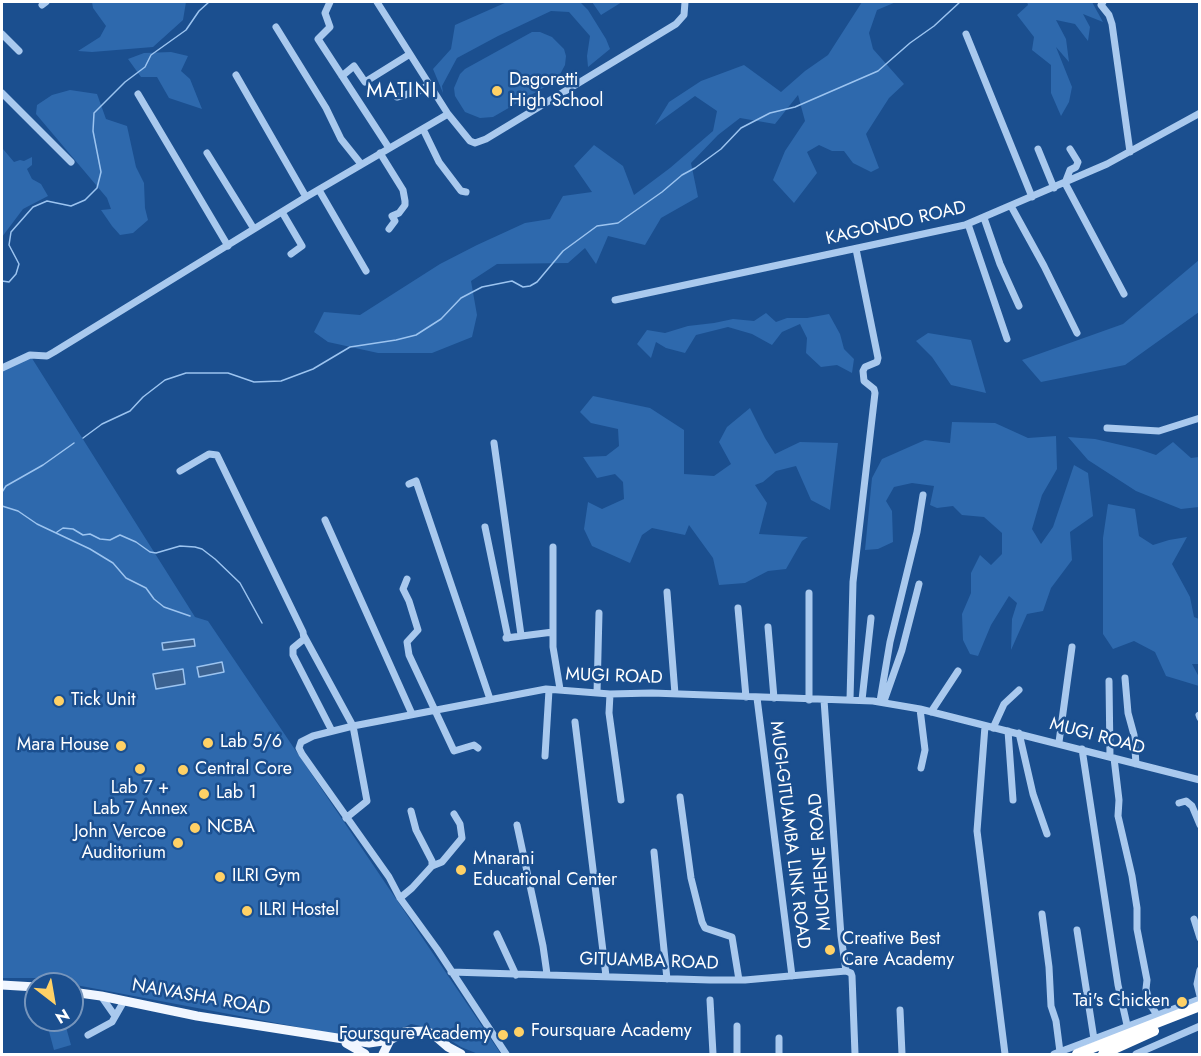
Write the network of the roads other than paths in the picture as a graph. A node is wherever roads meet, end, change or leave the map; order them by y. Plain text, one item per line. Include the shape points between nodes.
1 (330, 2) edge
2 (377, 2) edge
3 (685, 2) edge
4 (1103, 2) edge
5 (276, 27) dead end
6 (2, 34) edge
7 (966, 34) dead end
8 (19, 51) dead end
9 (410, 54) junction
10 (236, 75) dead end
11 (342, 75) junction
12 (430, 84) junction
13 (2, 93) edge
14 (138, 94) dead end
15 (397, 97) dead end
16 (1200, 113) edge
17 (448, 114) junction
18 (423, 129) junction
19 (389, 148) junction
20 (1038, 149) dead end
21 (1070, 149) dead end
22 (1130, 152) junction
23 (207, 153) dead end
24 (380, 153) junction
25 (71, 162) dead end
26 (362, 164) junction
27 (1065, 183) junction
28 (1054, 188) junction
29 (319, 190) junction
30 (466, 192) dead end
31 (306, 196) junction
32 (1032, 197) junction
33 (1011, 206) junction
34 (282, 212) junction
35 (984, 218) junction
36 (968, 224) junction
37 (254, 229) junction
38 (389, 229) dead end
39 (228, 246) junction
40 (856, 249) junction
41 (291, 254) dead end
42 (366, 271) dead end
43 (1124, 294) dead end
44 (615, 300) dead end
45 (1019, 306) dead end
46 (1077, 333) dead end
47 (1007, 339) dead end
48 (2, 368) edge
49 (1200, 418) edge
50 (1107, 428) dead end
51 (494, 443) dead end
52 (180, 471) dead end
53 (409, 484) dead end
54 (504, 485) dead end
55 (923, 495) dead end
56 (325, 520) dead end
57 (484, 527) dead end
58 (553, 547) dead end
59 (512, 570) junction
60 (406, 579) dead end
61 (919, 584) dead end
62 (666, 592) dead end
63 (809, 593) dead end
64 (738, 608) dead end
65 (599, 613) dead end
66 (871, 618) dead end
67 (768, 627) dead end
68 (553, 632) junction
69 (521, 635) junction
70 (304, 636) junction
71 (1072, 647) dead end
72 (958, 671) dead end
73 (1125, 678) dead end
74 (1109, 681) dead end
75 (560, 689) junction
76 (549, 690) junction
77 (1019, 690) dead end
78 (597, 693) junction
79 (610, 694) junction
80 (675, 694) junction
81 (746, 697) junction
82 (757, 698) junction
83 (774, 698) junction
84 (490, 699) junction
85 (809, 700) junction
86 (824, 700) junction
87 (850, 700) junction
88 (862, 700) junction
89 (882, 701) junction
90 (920, 709) junction
91 (434, 710) junction
92 (932, 712) junction
93 (412, 714) junction
94 (575, 722) dead end
95 (353, 726) junction
96 (989, 727) junction
97 (332, 731) junction
98 (1008, 731) junction
99 (1019, 733) junction
100 (1059, 742) junction
101 (478, 748) dead end
102 (1082, 749) junction
103 (545, 756) dead end
104 (1112, 757) junction
105 (1136, 764) junction
106 (921, 768) dead end
107 (1200, 780) edge
108 (680, 797) dead end
109 (621, 800) dead end
110 (1013, 800) dead end
111 (1179, 803) dead end
112 (411, 811) dead end
113 (454, 814) dead end
114 (346, 818) junction
115 (517, 825) dead end
116 (1200, 825) edge
117 (1047, 834) dead end
118 (654, 852) dead end
119 (432, 866) junction
120 (400, 898) junction
121 (1042, 914) dead end
122 (1194, 919) dead end
123 (1077, 930) dead end
124 (497, 934) dead end
125 (1200, 938) edge
126 (1200, 970) edge
127 (846, 971) junction
128 (451, 972) junction
129 (547, 974) junction
130 (516, 975) junction
131 (606, 976) junction
132 (792, 976) junction
133 (667, 979) junction
134 (739, 980) junction
135 (2, 985) edge
136 (24, 986) edge
137 (84, 994) edge
138 (101, 996) junction
139 (1200, 997) edge
140 (710, 1000) dead end
141 (124, 1001) junction
142 (1200, 1006) edge
143 (900, 1010) dead end
144 (1157, 1014) junction
145 (1200, 1014) edge
146 (115, 1016) junction
147 (1127, 1025) junction
148 (737, 1026) dead end
149 (1200, 1026) edge
150 (88, 1035) dead end
151 (324, 1036) junction
152 (779, 1038) dead end
153 (1094, 1039) junction
154 (390, 1040) junction
155 (450, 1051) edge
156 (1057, 1053) edge
157 (365, 1054) edge
158 (384, 1054) edge
159 (461, 1054) edge
160 (506, 1054) edge
161 (713, 1054) edge
162 (737, 1054) edge
163 (779, 1054) edge
164 (855, 1054) edge
165 (902, 1054) edge
166 (1005, 1054) edge
167 (1077, 1054) edge
168 (1102, 1054) edge
169 (1136, 1054) edge

1 - 11 street via 325,12 330,27 318,39
2 - 9 street
3 - 17 street via 684,15 676,24 486,140 470,141
4 - 22 street via 1112,24
5 - 26 street via 341,139
6 - 8 street
7 - 32 street
9 - 11 street via 365,82 354,66
9 - 12 street
10 - 31 street
11 - 19 street
12 - 15 street
12 - 17 street
13 - 25 street
14 - 39 street
16 - 22 street, KAGONDO ROAD
17 - 18 street
18 - 19 street
18 - 30 street via 439,162 461,191
19 - 24 street
20 - 28 street
21 - 27 street via 1078,162
22 - 27 street, KAGONDO ROAD
23 - 37 street
24 - 26 street
24 - 38 street via 405,201 399,213 392,216 395,221
26 - 29 street
27 - 28 street, KAGONDO ROAD
27 - 43 street
28 - 32 street, KAGONDO ROAD
29 - 31 street
29 - 42 street
31 - 34 street
32 - 33 street, KAGONDO ROAD
33 - 35 street, KAGONDO ROAD
33 - 46 street
34 - 37 street
34 - 41 street via 302,246
35 - 36 street, KAGONDO ROAD
35 - 45 street via 999,264
36 - 40 street, KAGONDO ROAD
36 - 47 street
37 - 39 street
39 - 48 street via 54,352 30,356
40 - 44 street, KAGONDO ROAD
40 - 87 street via 878,358 862,371 864,381 875,393 853,582
49 - 50 street via 1159,431
51 - 59 street
52 - 70 street via 209,454 217,455
53 - 84 street via 416,481
54 - 59 street
55 - 89 street via 890,642
56 - 93 street
57 - 69 street via 506,639
58 - 68 street
59 - 69 street
60 - 91 street via 403,590 417,630 406,645
61 - 89 street via 902,650
62 - 80 street
63 - 85 street
64 - 81 street
65 - 78 street
66 - 88 street
67 - 83 street
68 - 69 street
68 - 75 street
70 - 95 street
70 - 97 street via 293,648 293,655
71 - 100 street
72 - 92 street
73 - 105 street
74 - 104 street
75 - 76 street, MUGI ROAD
75 - 78 street, MUGI ROAD
76 - 84 street, MUGI ROAD
76 - 103 street
77 - 96 street
78 - 79 street, MUGI ROAD
79 - 80 street, MUGI ROAD
79 - 109 street
80 - 81 street, MUGI ROAD
81 - 82 street, MUGI ROAD
82 - 83 street, MUGI ROAD
82 - 132 street, MUGI-GITUAMBA LINK ROAD
83 - 85 street, MUGI ROAD
84 - 91 street, MUGI ROAD
85 - 86 street, MUGI ROAD
86 - 87 street, MUGI ROAD
86 - 127 street, MUCHENE ROAD
87 - 88 street, MUGI ROAD
88 - 89 street, MUGI ROAD
89 - 90 street, MUGI ROAD
90 - 92 street, MUGI ROAD
90 - 106 street via 925,750
91 - 93 street, MUGI ROAD
91 - 101 street via 454,751 474,745
92 - 96 street, MUGI ROAD
93 - 95 street, MUGI ROAD
94 - 131 street
95 - 97 street, MUGI ROAD
95 - 114 street via 367,801
96 - 98 street, MUGI ROAD
96 - 166 street via 977,831
97 - 114 street, MUGI ROAD via 301,742 299,748
98 - 99 street, MUGI ROAD
98 - 110 street
99 - 100 street, MUGI ROAD
99 - 117 street
100 - 102 street, MUGI ROAD
102 - 104 street, MUGI ROAD
102 - 147 street
104 - 105 street, MUGI ROAD
104 - 144 street via 1118,816 1134,886 1146,989
105 - 107 street, MUGI ROAD
108 - 134 street via 691,878 702,922 705,928 732,937
111 - 116 street via 1186,801 1191,806
112 - 119 street
113 - 119 street via 462,838 442,862
114 - 120 street, MUGI ROAD
115 - 129 street
118 - 133 street
119 - 120 street
120 - 128 street, MUGI ROAD
121 - 156 street
122 - 125 street
123 - 153 street
124 - 130 street
126 - 139 street
127 - 132 street, GITUAMBA ROAD
127 - 164 street, MUCHENE ROAD via 852,976
128 - 130 street, GITUAMBA ROAD
128 - 160 street, MUGI ROAD
129 - 130 street, GITUAMBA ROAD
129 - 131 street, GITUAMBA ROAD
131 - 133 street, GITUAMBA ROAD
132 - 134 street, GITUAMBA ROAD
133 - 134 street, GITUAMBA ROAD
135 - 136 main road
137 - 138 main road, NAIVASHA ROAD
138 - 141 main road, NAIVASHA ROAD
138 - 146 street
139 - 144 street
140 - 161 street
141 - 146 street
141 - 151 main road, NAIVASHA ROAD
142 - 167 highway
143 - 165 street
144 - 147 street
145 - 168 highway
146 - 150 street via 112,1022
147 - 153 street
148 - 162 street
149 - 169 street
151 - 154 main road, NAIVASHA ROAD via 369,1043
151 - 157 main road, NAIVASHA ROAD
152 - 163 street
153 - 156 street
154 - 155 main road, NAIVASHA ROAD via 404,1032 425,1031 434,1034
154 - 158 main road
155 - 159 main road, NAIVASHA ROAD

